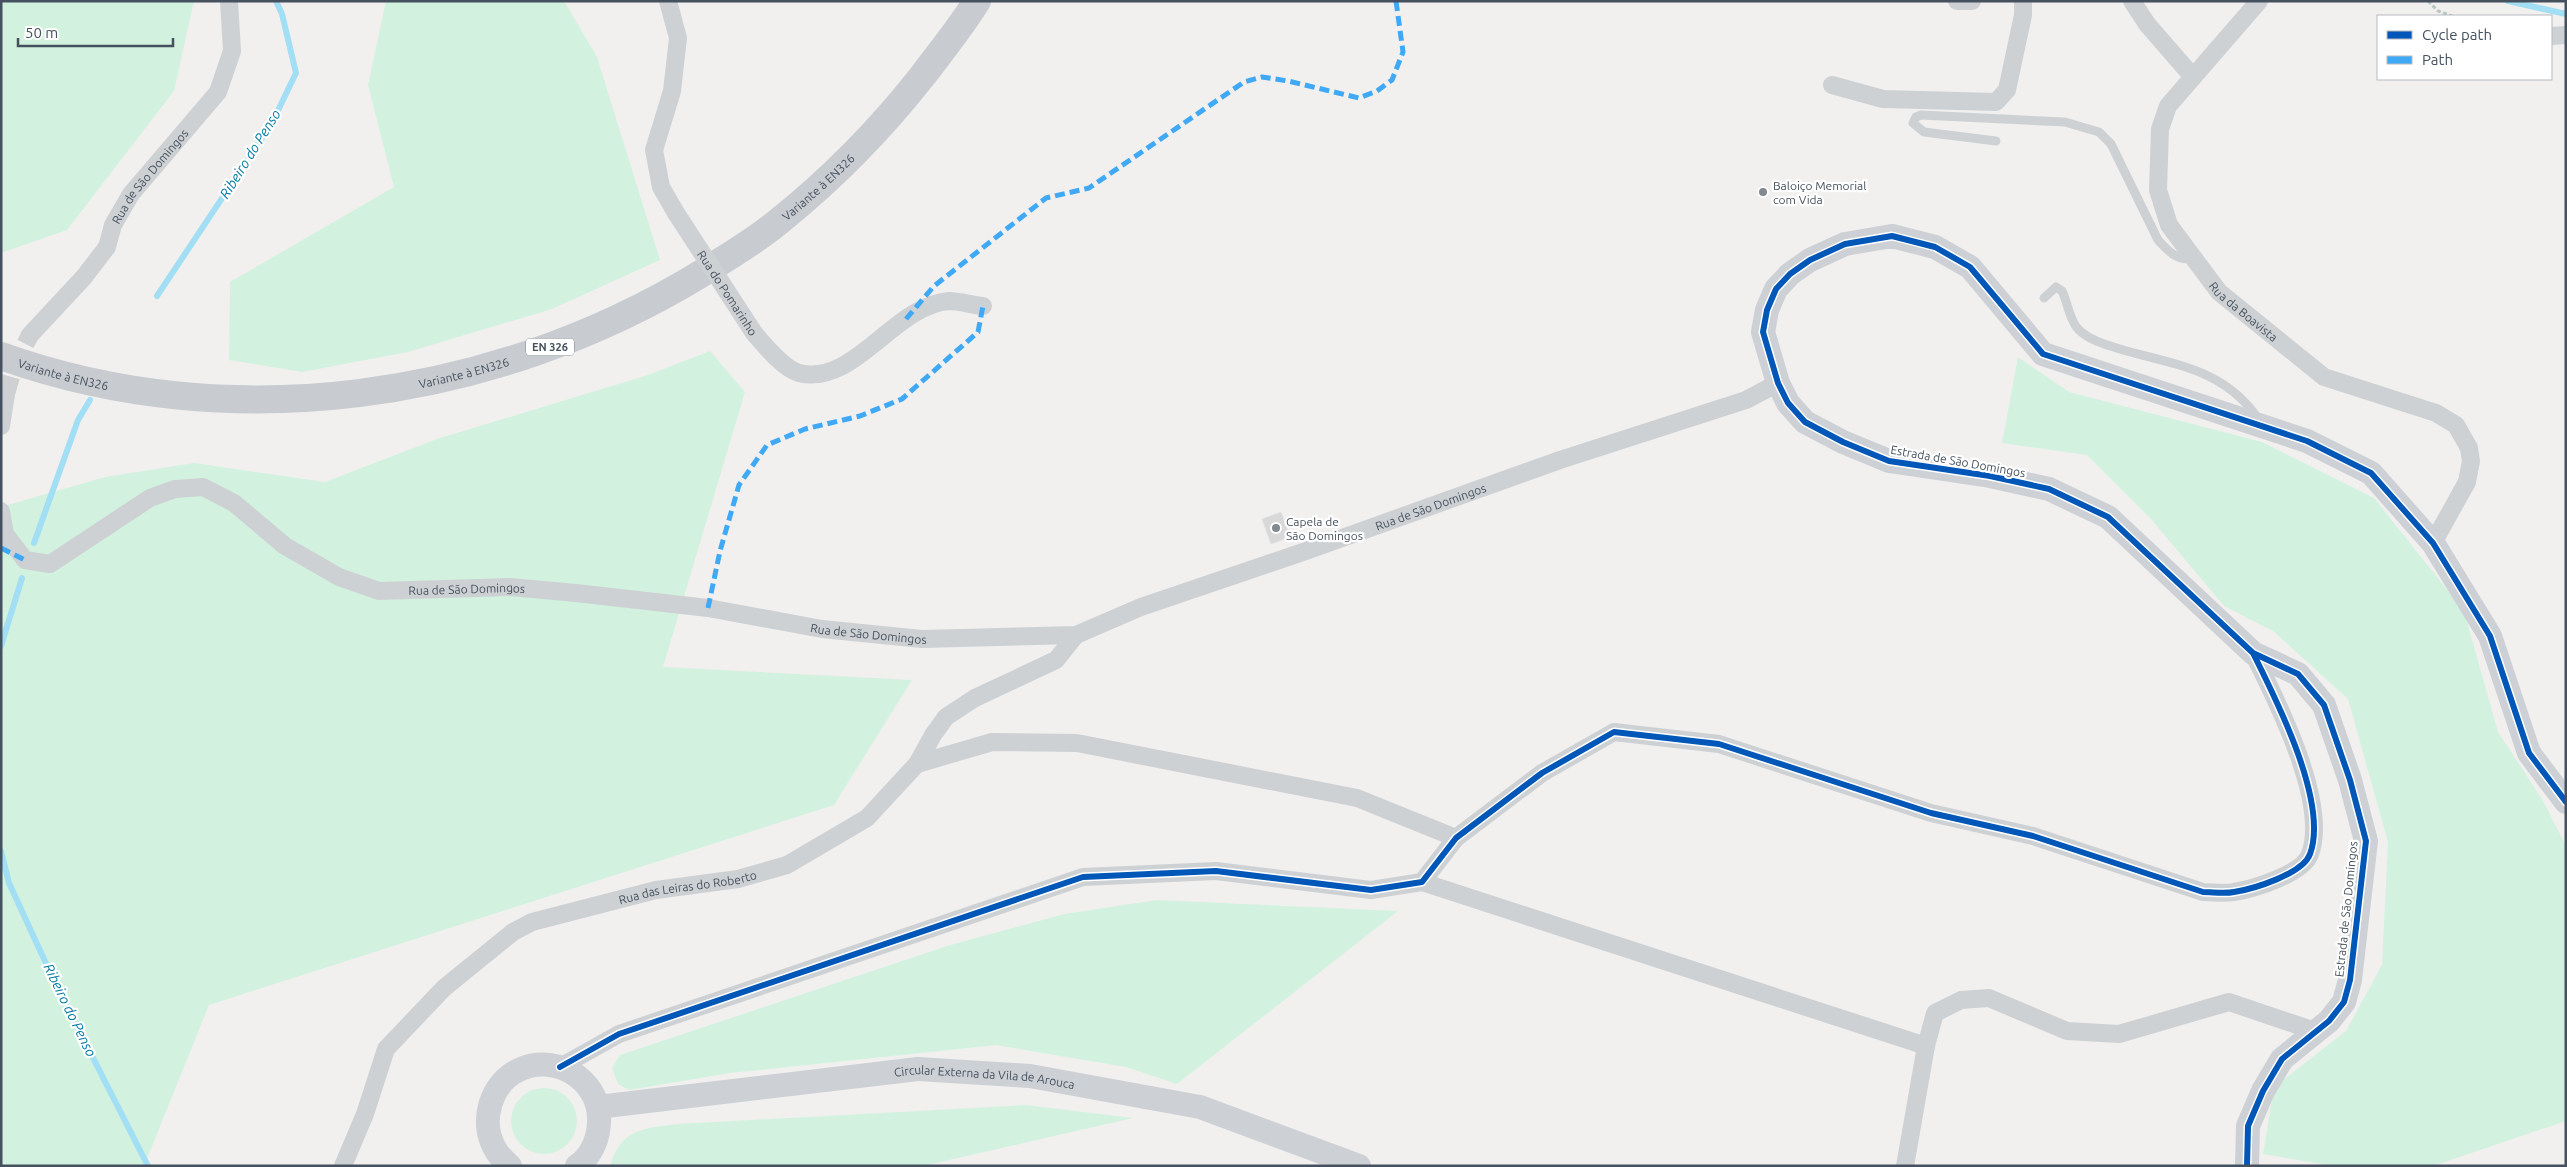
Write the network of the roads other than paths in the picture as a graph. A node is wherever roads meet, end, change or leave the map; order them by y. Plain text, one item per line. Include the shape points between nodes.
1 (229, 1) edge
2 (668, 1) edge
3 (977, 1) edge
4 (1957, 1) edge
5 (1972, 1) edge
6 (2023, 1) edge
7 (2132, 1) edge
8 (2259, 1) edge
9 (2566, 35) edge
10 (2552, 36) edge
11 (2193, 77) junction
12 (1832, 85) dead end
13 (1996, 141) dead end
14 (2194, 258) junction
15 (2044, 298) dead end
16 (982, 306) dead end
17 (30, 335) tunnel mouth
18 (1, 356) edge
19 (1778, 383) junction
20 (6, 394) dead end
21 (1, 426) edge
22 (2263, 427) junction
23 (1, 512) edge
24 (2433, 543) junction
25 (1076, 635) junction
26 (2253, 653) junction
27 (917, 764) junction
28 (2566, 802) edge
29 (1456, 838) junction
30 (1422, 882) junction
31 (2315, 1031) junction
32 (1926, 1046) junction
33 (560, 1067) junction
34 (598, 1107) junction
35 (498, 1161) edge
36 (343, 1166) edge
37 (577, 1166) edge
38 (1359, 1166) edge
39 (1905, 1166) edge
40 (2247, 1166) edge

1 - 17 street, Rua de São Domingos via 232,51 218,92 130,194 113,225 107,247 84,277
2 - 16 street, Rua do Pomarinho, bridge via 678,38 672,90 654,150 661,187 754,333 773,355 797,373 824,375 858,356 906,319 926,308 948,301
3 - 18 main road, Variante à EN326 / EN 326 via 907,95 866,142 777,223 659,298 567,341 470,373 346,396 244,400 162,395 49,374
4 - 5 street
6 - 12 street via 2007,90 1996,102 1883,99
7 - 11 street via 2147,24
8 - 11 street, Rua da Boavista
9 - 10 street
11 - 14 street, Rua da Boavista via 2168,106 2160,129 2158,190 2169,224
13 - 14 lane via 1924,132 1913,122 1921,115 2065,122 2099,132 2111,144 2158,240 2185,260
14 - 24 street, Rua da Boavista via 2219,292 2324,377 2436,413 2456,425 2469,448 2471,461 2467,482
15 - 22 lane via 2056,287 2062,291 2076,327 2087,337 2209,375 2228,386
19 - 22 street, Estrada de São Domingos via 1763,332 1766,310 1776,289 1810,260 1845,244 1892,236 1935,247 1970,267 2043,354
19 - 25 street, Rua de São Domingos via 1746,400 1560,460 1304,552 1141,606
19 - 26 street, Estrada de São Domingos via 1788,403 1806,422 1842,442 1889,461 1990,476 2049,489 2108,517
20 - 21 street
22 - 24 street, Estrada de São Domingos via 2307,441 2370,473
23 - 25 street, Rua de São Domingos via 5,534 25,560 50,564 150,498 175,489 203,487 234,502 285,546 338,578 379,591 510,587 708,608 822,629 922,639
24 - 28 street, Estrada de São Domingos via 2490,636 2530,753
25 - 27 street, Rua das Leiras do Roberto via 1056,660 975,698 946,717
26 - 29 street via 2304,771 2314,826 2310,856 2294,870 2279,879 2233,893 2203,892 2033,836 1931,813 1719,744 1614,732 1542,773
26 - 31 street, Estrada de São Domingos via 2298,674 2324,705 2350,780 2366,841 2350,980 2344,1002 2329,1021
27 - 29 street via 992,742 1077,743 1357,798
27 - 36 street, Rua das Leiras do Roberto via 867,818 787,865 738,879 656,890 532,922 513,932 444,988 386,1049 365,1114
29 - 30 street
30 - 32 street
30 - 33 street via 1371,890 1216,871 1083,877 619,1034
31 - 32 street via 2228,1002 2119,1034 2066,1031 1989,998 1961,1000 1935,1013
31 - 40 street, Estrada de São Domingos via 2282,1059 2263,1091 2248,1126
32 - 39 street
33 - 34 street via 580,1078
33 - 35 street via 540,1064 521,1069 504,1080 493,1096 487,1115
34 - 37 street via 600,1127 594,1146
34 - 38 street, Circular Externa da Vila de Arouca via 918,1069 1030,1076 1200,1107

